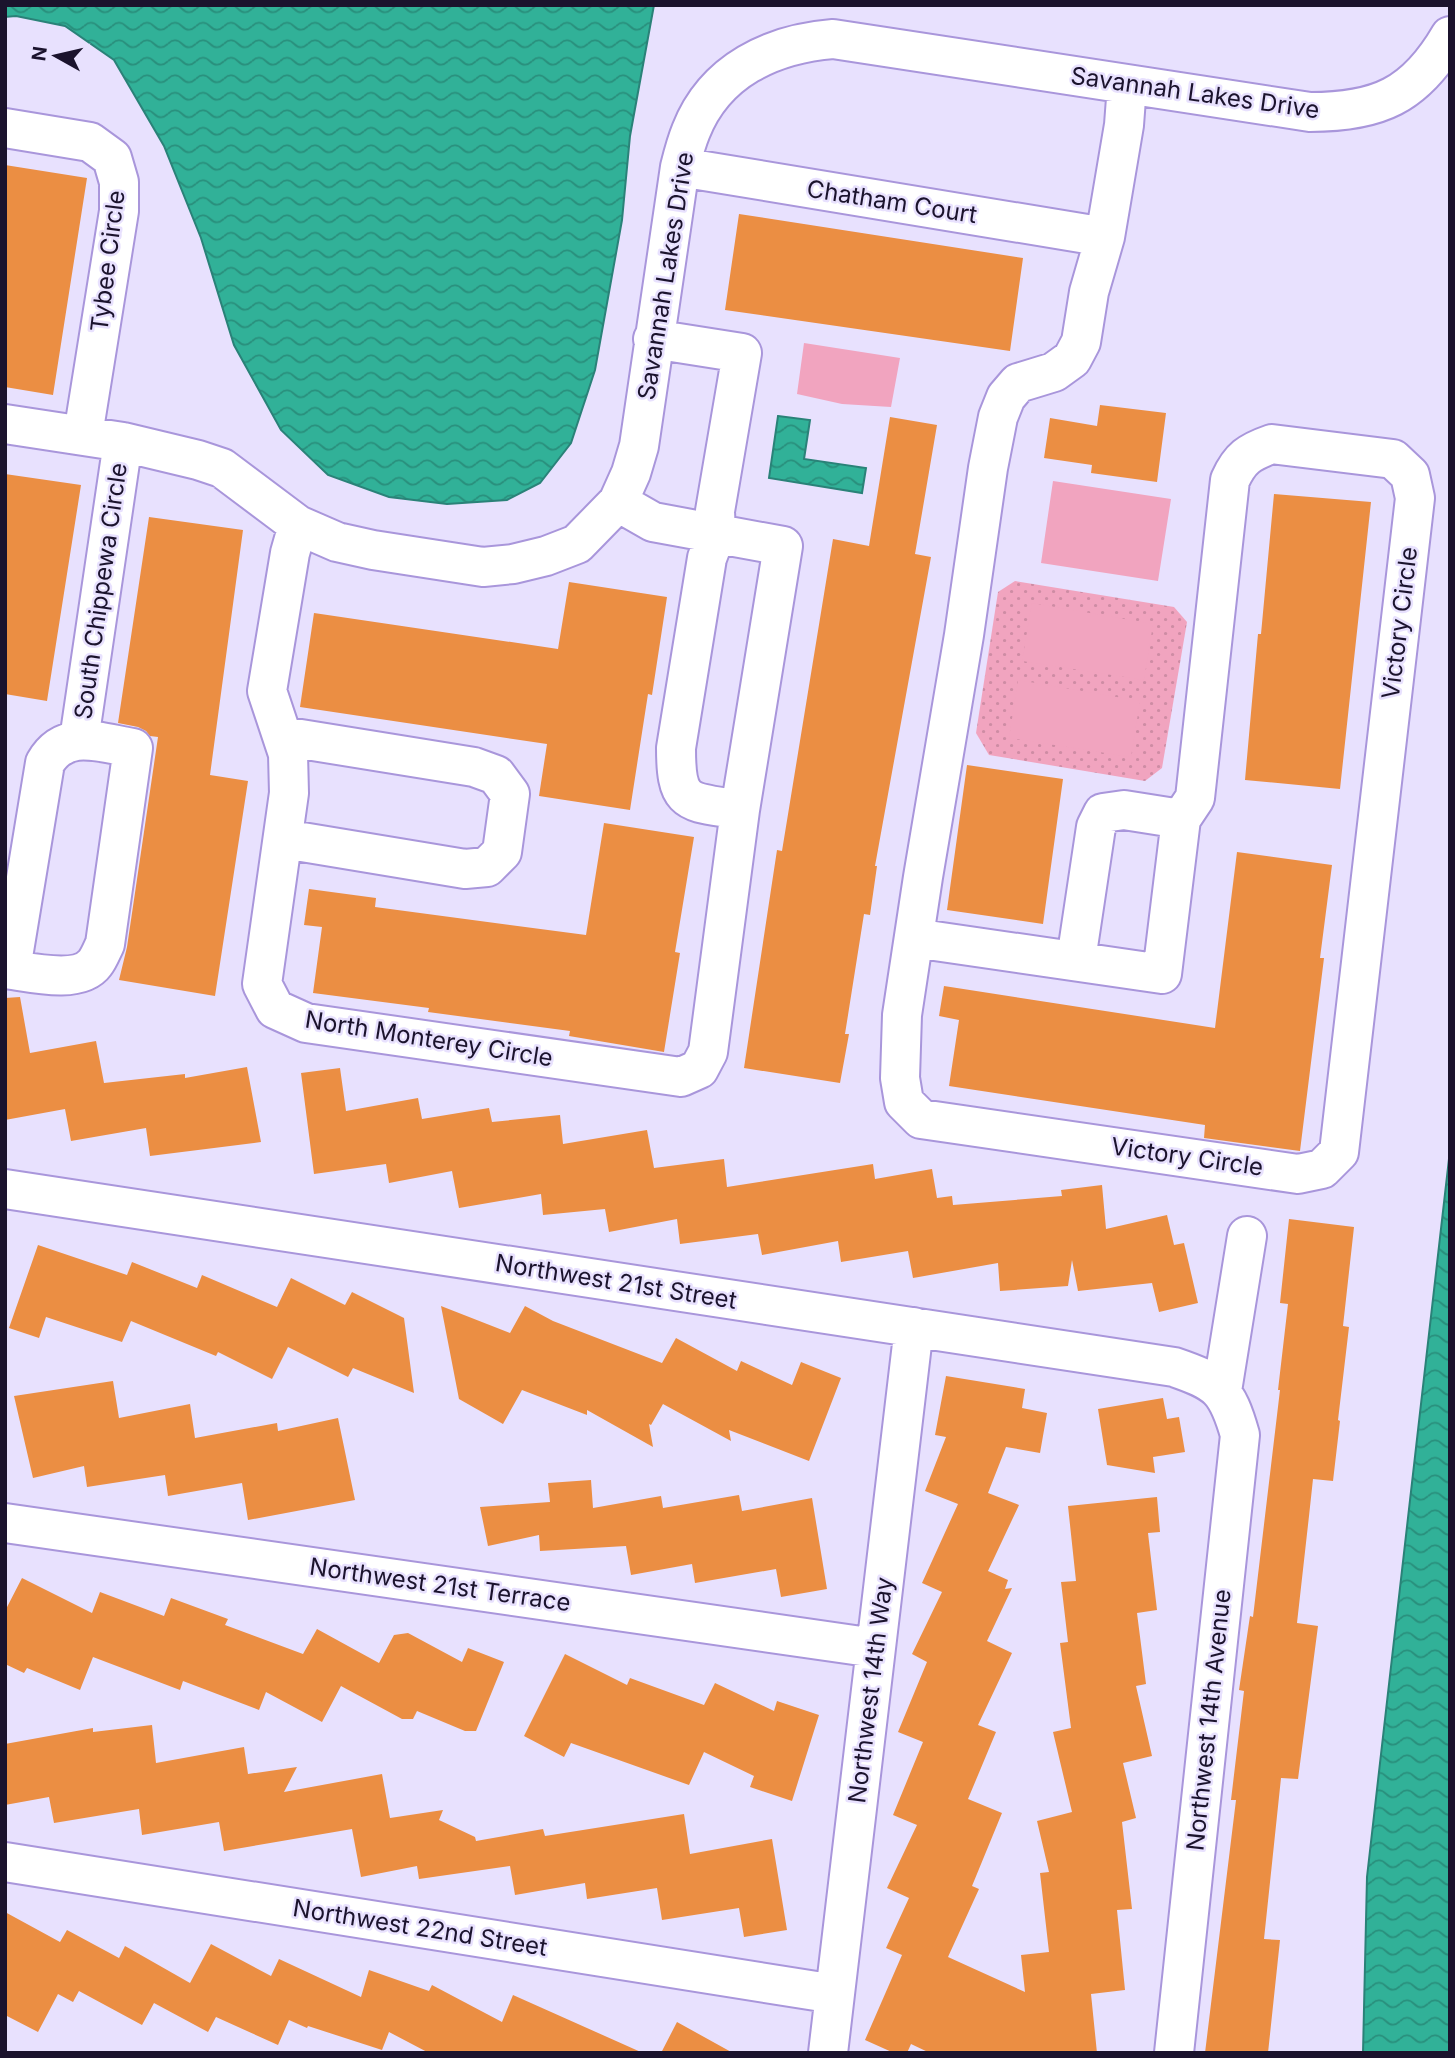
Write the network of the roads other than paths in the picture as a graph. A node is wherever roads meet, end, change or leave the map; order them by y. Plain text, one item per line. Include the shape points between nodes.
1 (1450, 36) edge
2 (1127, 85) junction
3 (5, 128) edge
4 (680, 167) junction
5 (1105, 237) junction
6 (653, 339) junction
7 (5, 424) edge
8 (83, 435) junction
9 (123, 442) junction
10 (618, 502) junction
11 (298, 525) junction
12 (716, 534) junction
13 (282, 736) junction
14 (79, 740) junction
15 (1188, 808) junction
16 (740, 810) junction
17 (284, 839) junction
18 (914, 938) junction
19 (1076, 960) junction
20 (8, 969) edge
21 (5, 1189) edge
22 (1247, 1236) dead end
23 (914, 1327) junction
24 (1222, 1391) junction
25 (5, 1523) edge
26 (876, 1648) junction
27 (5, 1862) edge
28 (835, 1994) junction
29 (828, 2053) edge
30 (1174, 2053) edge

1 - 2 street, Savannah Lakes Drive via 1425,72 1403,90 1360,109 1310,112
2 - 4 street, Savannah Lakes Drive via 856,42 809,41 761,55 720,85 691,131
2 - 5 street, Victory Circle
3 - 8 street, Tybee Circle via 90,142 113,158 119,211
4 - 5 street, Chatham Court
4 - 6 street, Savannah Lakes Drive
5 - 18 street, Victory Circle via 1088,292 1082,342 1072,359 1054,372 1018,383 998,417
6 - 10 street, Savannah Lakes Drive via 639,446
6 - 12 street via 742,353 715,511
7 - 8 street, Savannah Lakes Drive
8 - 9 street, Savannah Lakes Drive
9 - 11 street, Savannah Lakes Drive via 222,468
9 - 14 street, South Chippewa Circle
10 - 11 street, Savannah Lakes Drive via 577,544 546,556 483,567 337,542
10 - 12 street via 653,522
11 - 13 street, North Monterey Circle via 267,691
12 - 16 street via 706,558 676,748 676,778 682,794 698,803
12 - 16 street via 783,546
13 - 17 street, North Monterey Circle via 289,754
13 - 17 street via 474,768 496,775 510,794 502,852 488,867 465,869
14 - 20 street, South Chippewa Circle via 52,751 45,763
14 - 20 street, South Chippewa Circle via 134,748 105,944 94,965 72,976
15 - 18 street, Victory Circle via 1230,480 1237,464 1254,450 1272,444 1392,459 1410,475 1415,498 1339,1152 1322,1169 1298,1174 921,1119 904,1102 900,1078 902,1015
15 - 19 street via 1103,813 1096,827
15 - 19 street via 1162,974
16 - 17 street, North Monterey Circle via 708,1052 699,1069 681,1077 306,1023 275,1009 262,984
18 - 19 street
21 - 23 street, Northwest 21st Street
22 - 24 street
23 - 24 street, Northwest 21st Street via 1174,1367 1199,1375
23 - 26 street, Northwest 14th Way
24 - 30 street, Northwest 14th Avenue via 1240,1434
25 - 26 street, Northwest 21st Terrace
26 - 28 street, Northwest 14th Way
27 - 28 street, Northwest 22nd Street
28 - 29 street, Northwest 14th Way

